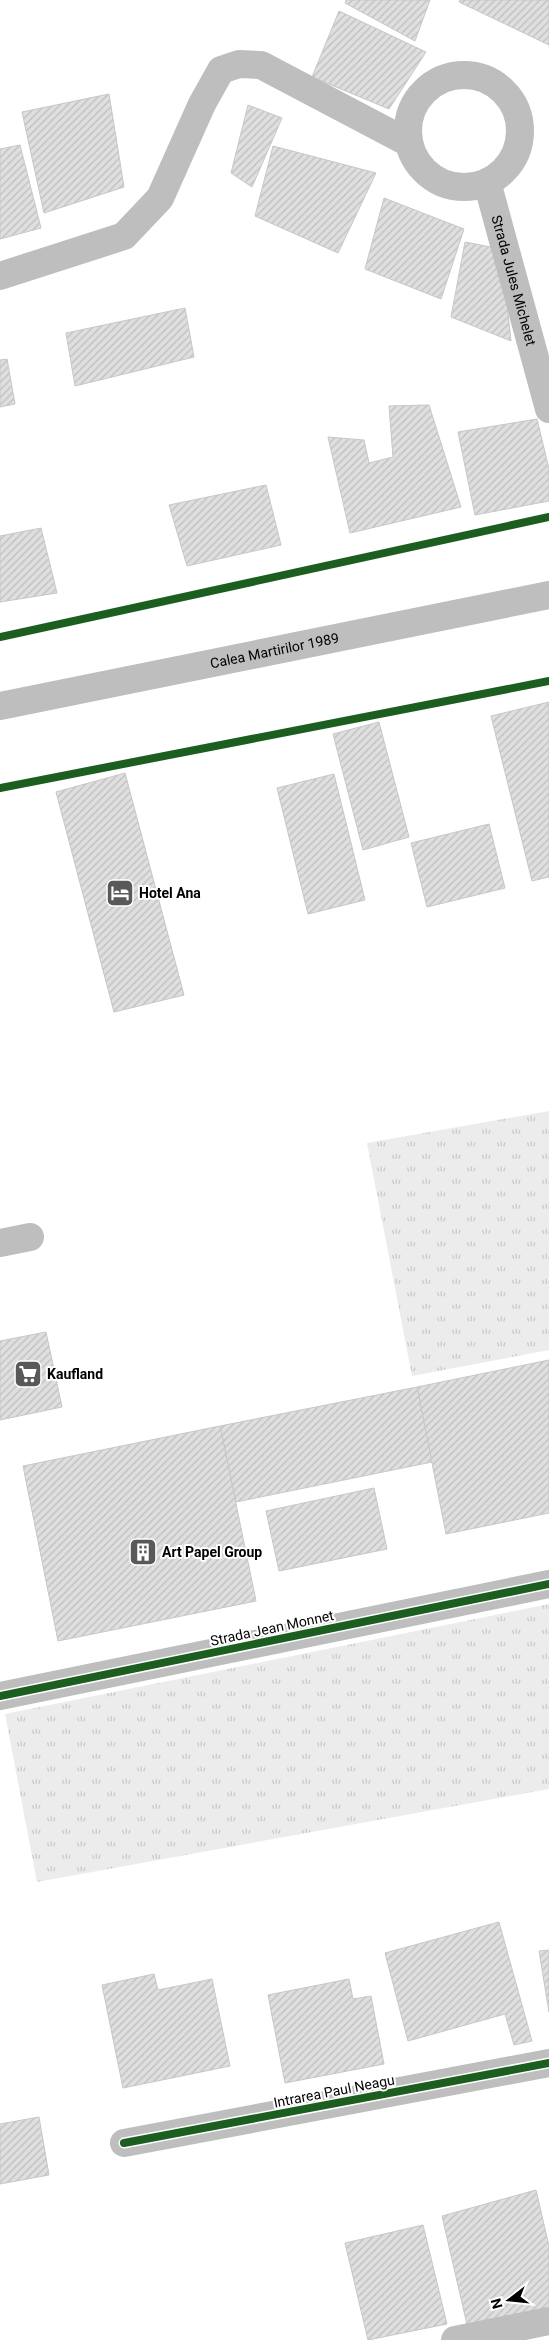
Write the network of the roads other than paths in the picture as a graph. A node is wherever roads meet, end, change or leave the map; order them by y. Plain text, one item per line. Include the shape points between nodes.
1 (409, 143) junction
2 (487, 182) junction
3 (0, 276) edge
4 (549, 409) edge
5 (549, 595) edge
6 (0, 706) edge
7 (30, 1237) dead end
8 (0, 1243) edge
9 (549, 1584) edge
10 (0, 1696) edge
11 (549, 2063) edge
12 (124, 2143) dead end
13 (549, 2321) edge
14 (455, 2340) edge

1 - 2 street via 425,172 439,181 454,187 471,187
1 - 2 street via 411,112 429,87 458,75 489,81 512,102 520,132 511,162 501,174
1 - 3 street via 261,66 239,64 221,70 202,104 160,198 124,236
2 - 4 street, Strada Jules Michelet
5 - 6 street, Calea Martirilor 1989
7 - 8 street
9 - 10 street, Strada Jean Monnet
11 - 12 street, Intrarea Paul Neagu
13 - 14 street

